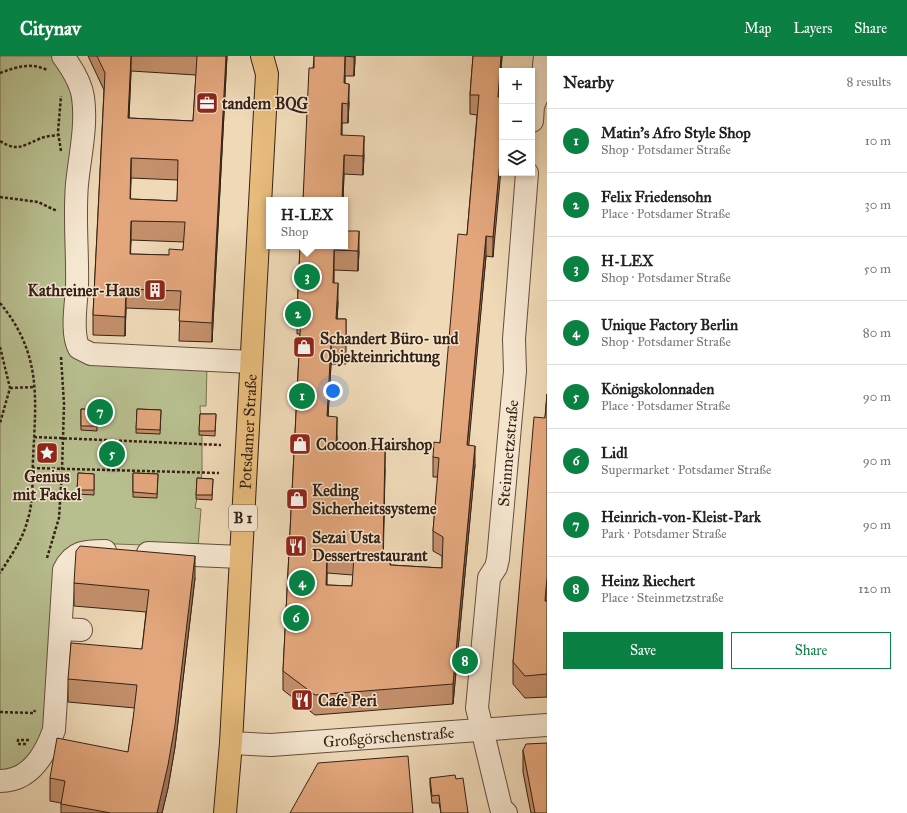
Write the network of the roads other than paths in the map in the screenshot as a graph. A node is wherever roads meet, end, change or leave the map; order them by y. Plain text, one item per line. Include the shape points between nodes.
1 (545, 56) edge
2 (269, 62) edge
3 (57, 63) edge
4 (534, 104) edge
5 (527, 176) edge
6 (251, 362) junction
7 (241, 557) junction
8 (547, 725) edge
9 (483, 730) junction
10 (231, 743) junction
11 (0, 781) edge
12 (506, 812) edge
13 (225, 813) edge

1 - 4 street via 542,85
2 - 6 main road, Potsdamer Straße / B 1
3 - 6 street via 72,70 83,95 84,130 77,185 76,237 78,272 75,337 79,348 91,354
5 - 9 street, Steinmetzstraße via 498,559 489,578 478,708
6 - 7 main road, Potsdamer Straße / B 1
7 - 10 main road, Potsdamer Straße / B 1
7 - 11 street via 90,551 78,553 68,562 64,570 71,629 58,731 38,763 23,775
8 - 9 street, Großgörschenstraße
9 - 10 street, Großgörschenstraße via 271,745
9 - 12 street, Steinmetzstraße via 501,808
10 - 13 main road, Potsdamer Straße / B 1

